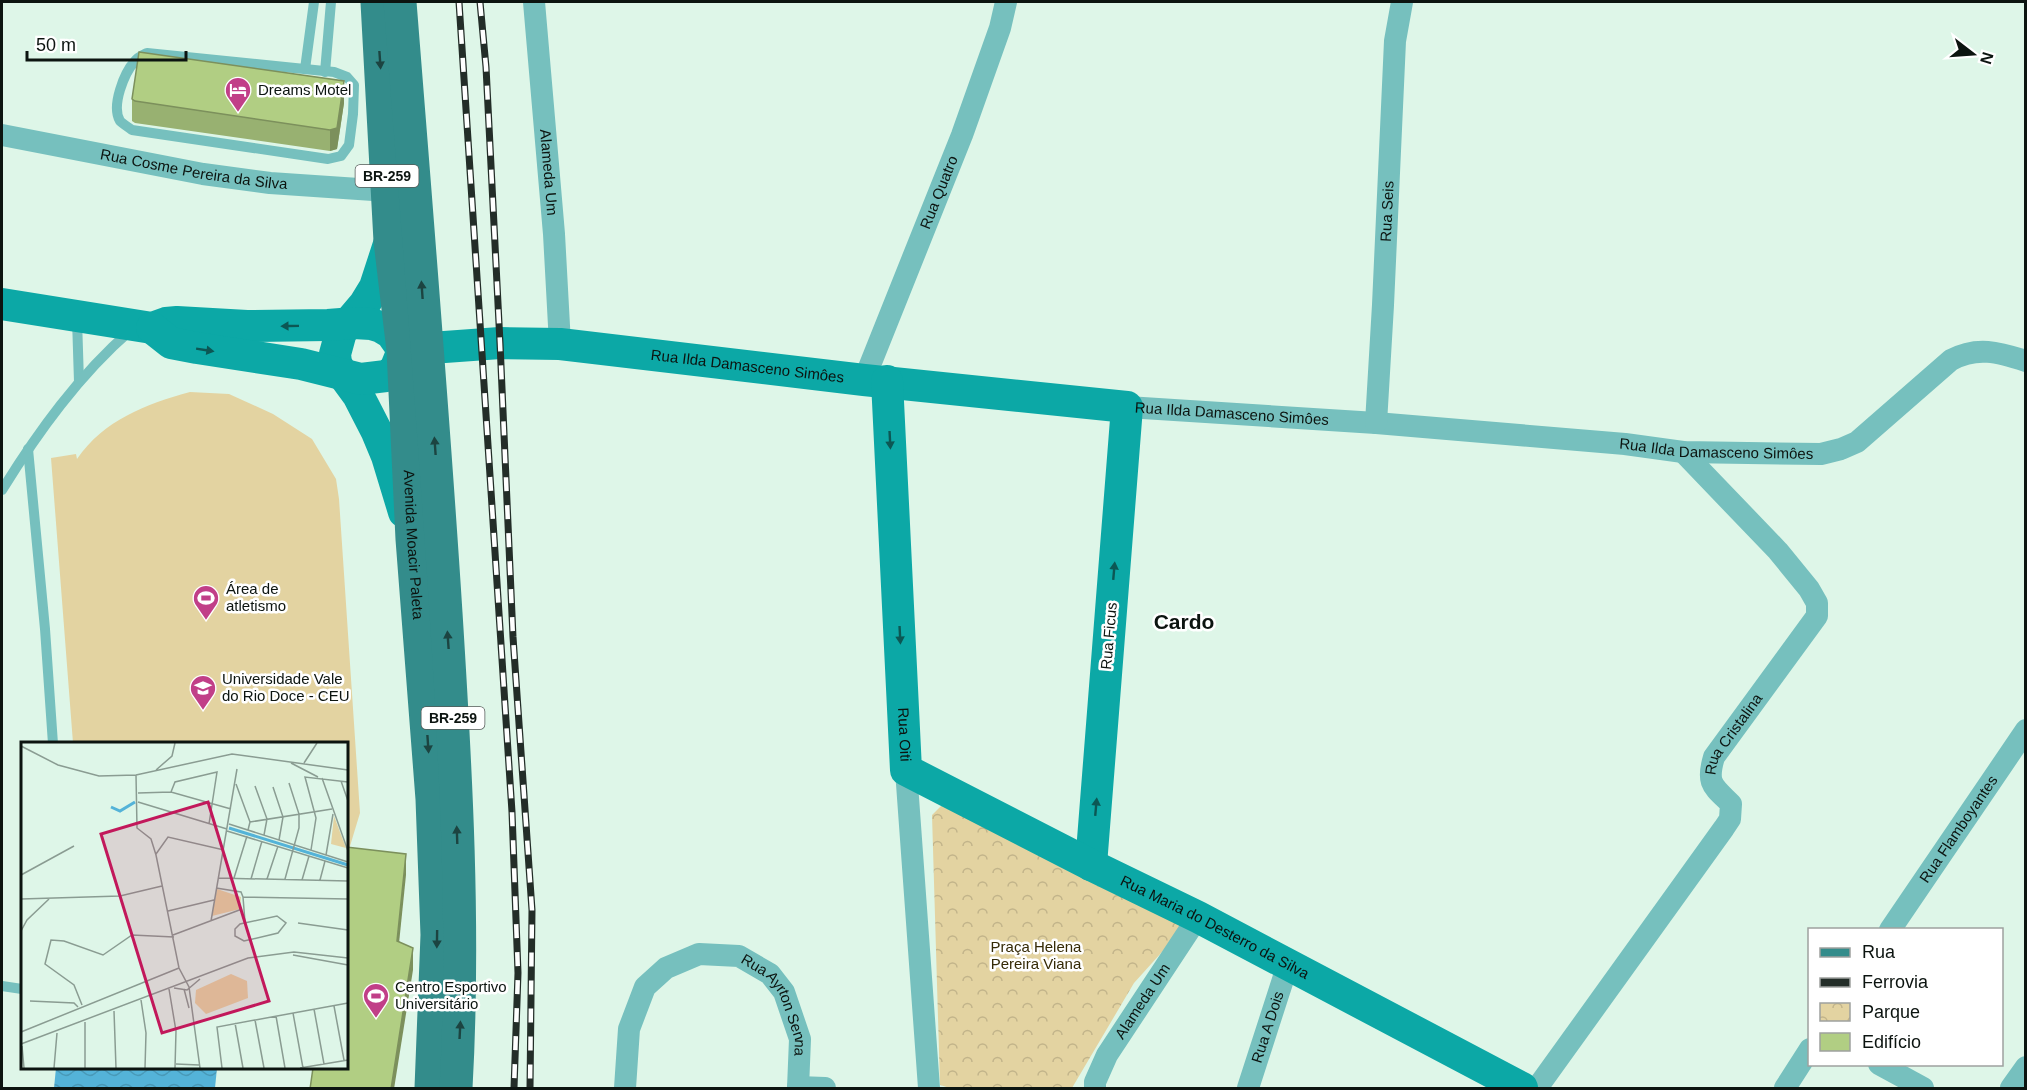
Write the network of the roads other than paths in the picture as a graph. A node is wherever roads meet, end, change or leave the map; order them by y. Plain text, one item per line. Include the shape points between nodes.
1 (314, 2) edge
2 (331, 2) edge
3 (377, 2) edge
4 (400, 2) edge
5 (534, 2) edge
6 (1006, 2) edge
7 (1402, 2) edge
8 (305, 69) junction
9 (325, 72) junction
10 (2, 135) edge
11 (388, 191) junction
12 (390, 240) junction
13 (2, 304) edge
14 (76, 315) junction
15 (349, 324) junction
16 (144, 327) junction
17 (560, 344) junction
18 (415, 349) junction
19 (2025, 361) edge
20 (344, 375) junction
21 (875, 381) junction
22 (78, 382) junction
23 (1127, 407) junction
24 (1376, 423) junction
25 (28, 449) junction
26 (1683, 452) junction
27 (2, 490) edge
28 (412, 539) junction
29 (2025, 730) edge
30 (53, 742) edge
31 (906, 770) junction
32 (1091, 865) junction
33 (1198, 917) junction
34 (1891, 928) edge
35 (1288, 964) junction
36 (2, 986) edge
37 (21, 989) edge
38 (1808, 1051) edge
39 (1881, 1066) edge
40 (2025, 1067) edge
41 (798, 1088) edge
42 (431, 1089) edge
43 (456, 1089) edge
44 (625, 1089) edge
45 (825, 1089) edge
46 (929, 1089) edge
47 (1095, 1089) edge
48 (1248, 1089) edge
49 (1522, 1089) edge
50 (1537, 1089) edge
51 (1785, 1089) edge
52 (1923, 1089) edge
53 (2010, 1089) edge

1 - 8 lane
2 - 9 lane
3 -> 11 main road, Avenida Moacir Paleta / BR-259
18 -> 4 main road, Avenida Moacir Paleta / BR-259
5 - 17 street, Alameda Um
6 - 21 street, Rua Quatro
7 - 24 street, Rua Seis via 1395,41
8 - 9 lane
8 - 9 lane via 147,53 136,59 125,75 117,113 121,123 132,130 328,159 341,156 349,145 354,85 347,77
10 - 11 street, Rua Cosme Pereira da Silva via 203,174
11 - 12 main road, Avenida Moacir Paleta / BR-259
12 - 15 street via 375,287
12 - 18 main road, Avenida Moacir Paleta / BR-259
13 - 14 street
14 - 16 street
14 - 22 lane
15 -> 16 street via 247,326 177,322
15 - 18 street via 381,327
15 - 20 street via 341,332 335,354
16 -> 20 street via 171,343 275,359
16 - 22 lane
17 - 18 street, Rua Ilda Damasceno Simôes via 500,343
17 - 21 street, Rua Ilda Damasceno Simôes
18 - 20 street via 386,376 361,379
18 - 28 main road, Avenida Moacir Paleta / BR-259
43 -> 18 main road, Avenida Moacir Paleta / BR-259 via 460,944 452,704 442,542
19 - 26 street, Rua Ilda Damasceno Simôes via 1984,351 1965,352 1857,442 1841,449 1821,454
20 - 28 street via 384,448
21 - 23 street, Rua Ilda Damasceno Simôes
21 -> 31 street, Rua Oiti
22 - 25 lane
23 - 24 street, Rua Ilda Damasceno Simôes
32 -> 23 street, Rua Ficus
24 - 26 street, Rua Ilda Damasceno Simôes
25 - 27 lane
25 - 30 lane
26 - 50 street, Rua Cristalina via 1809,589 1816,603 1816,616 1714,757 1712,782 1731,804 1730,819
28 -> 42 main road, Avenida Moacir Paleta / BR-259 via 432,799 437,935
29 - 34 street, Rua Flamboyantes
31 - 32 street, Rua Maria do Desterro da Silva
31 - 46 street, Rua Oiti
32 - 33 street, Rua Maria do Desterro da Silva
33 - 35 street, Rua Maria do Desterro da Silva
33 - 47 street, Alameda Um via 1107,1055
35 - 48 street, Rua A Dois
35 - 49 street, Rua Maria do Desterro da Silva
36 - 37 lane
38 - 51 street
39 - 52 street
40 - 53 street
41 - 44 street, Rua Ayrton Senna via 800,1039 784,992 770,974 739,956 699,954 666,968 645,987 629,1029
41 - 45 street

